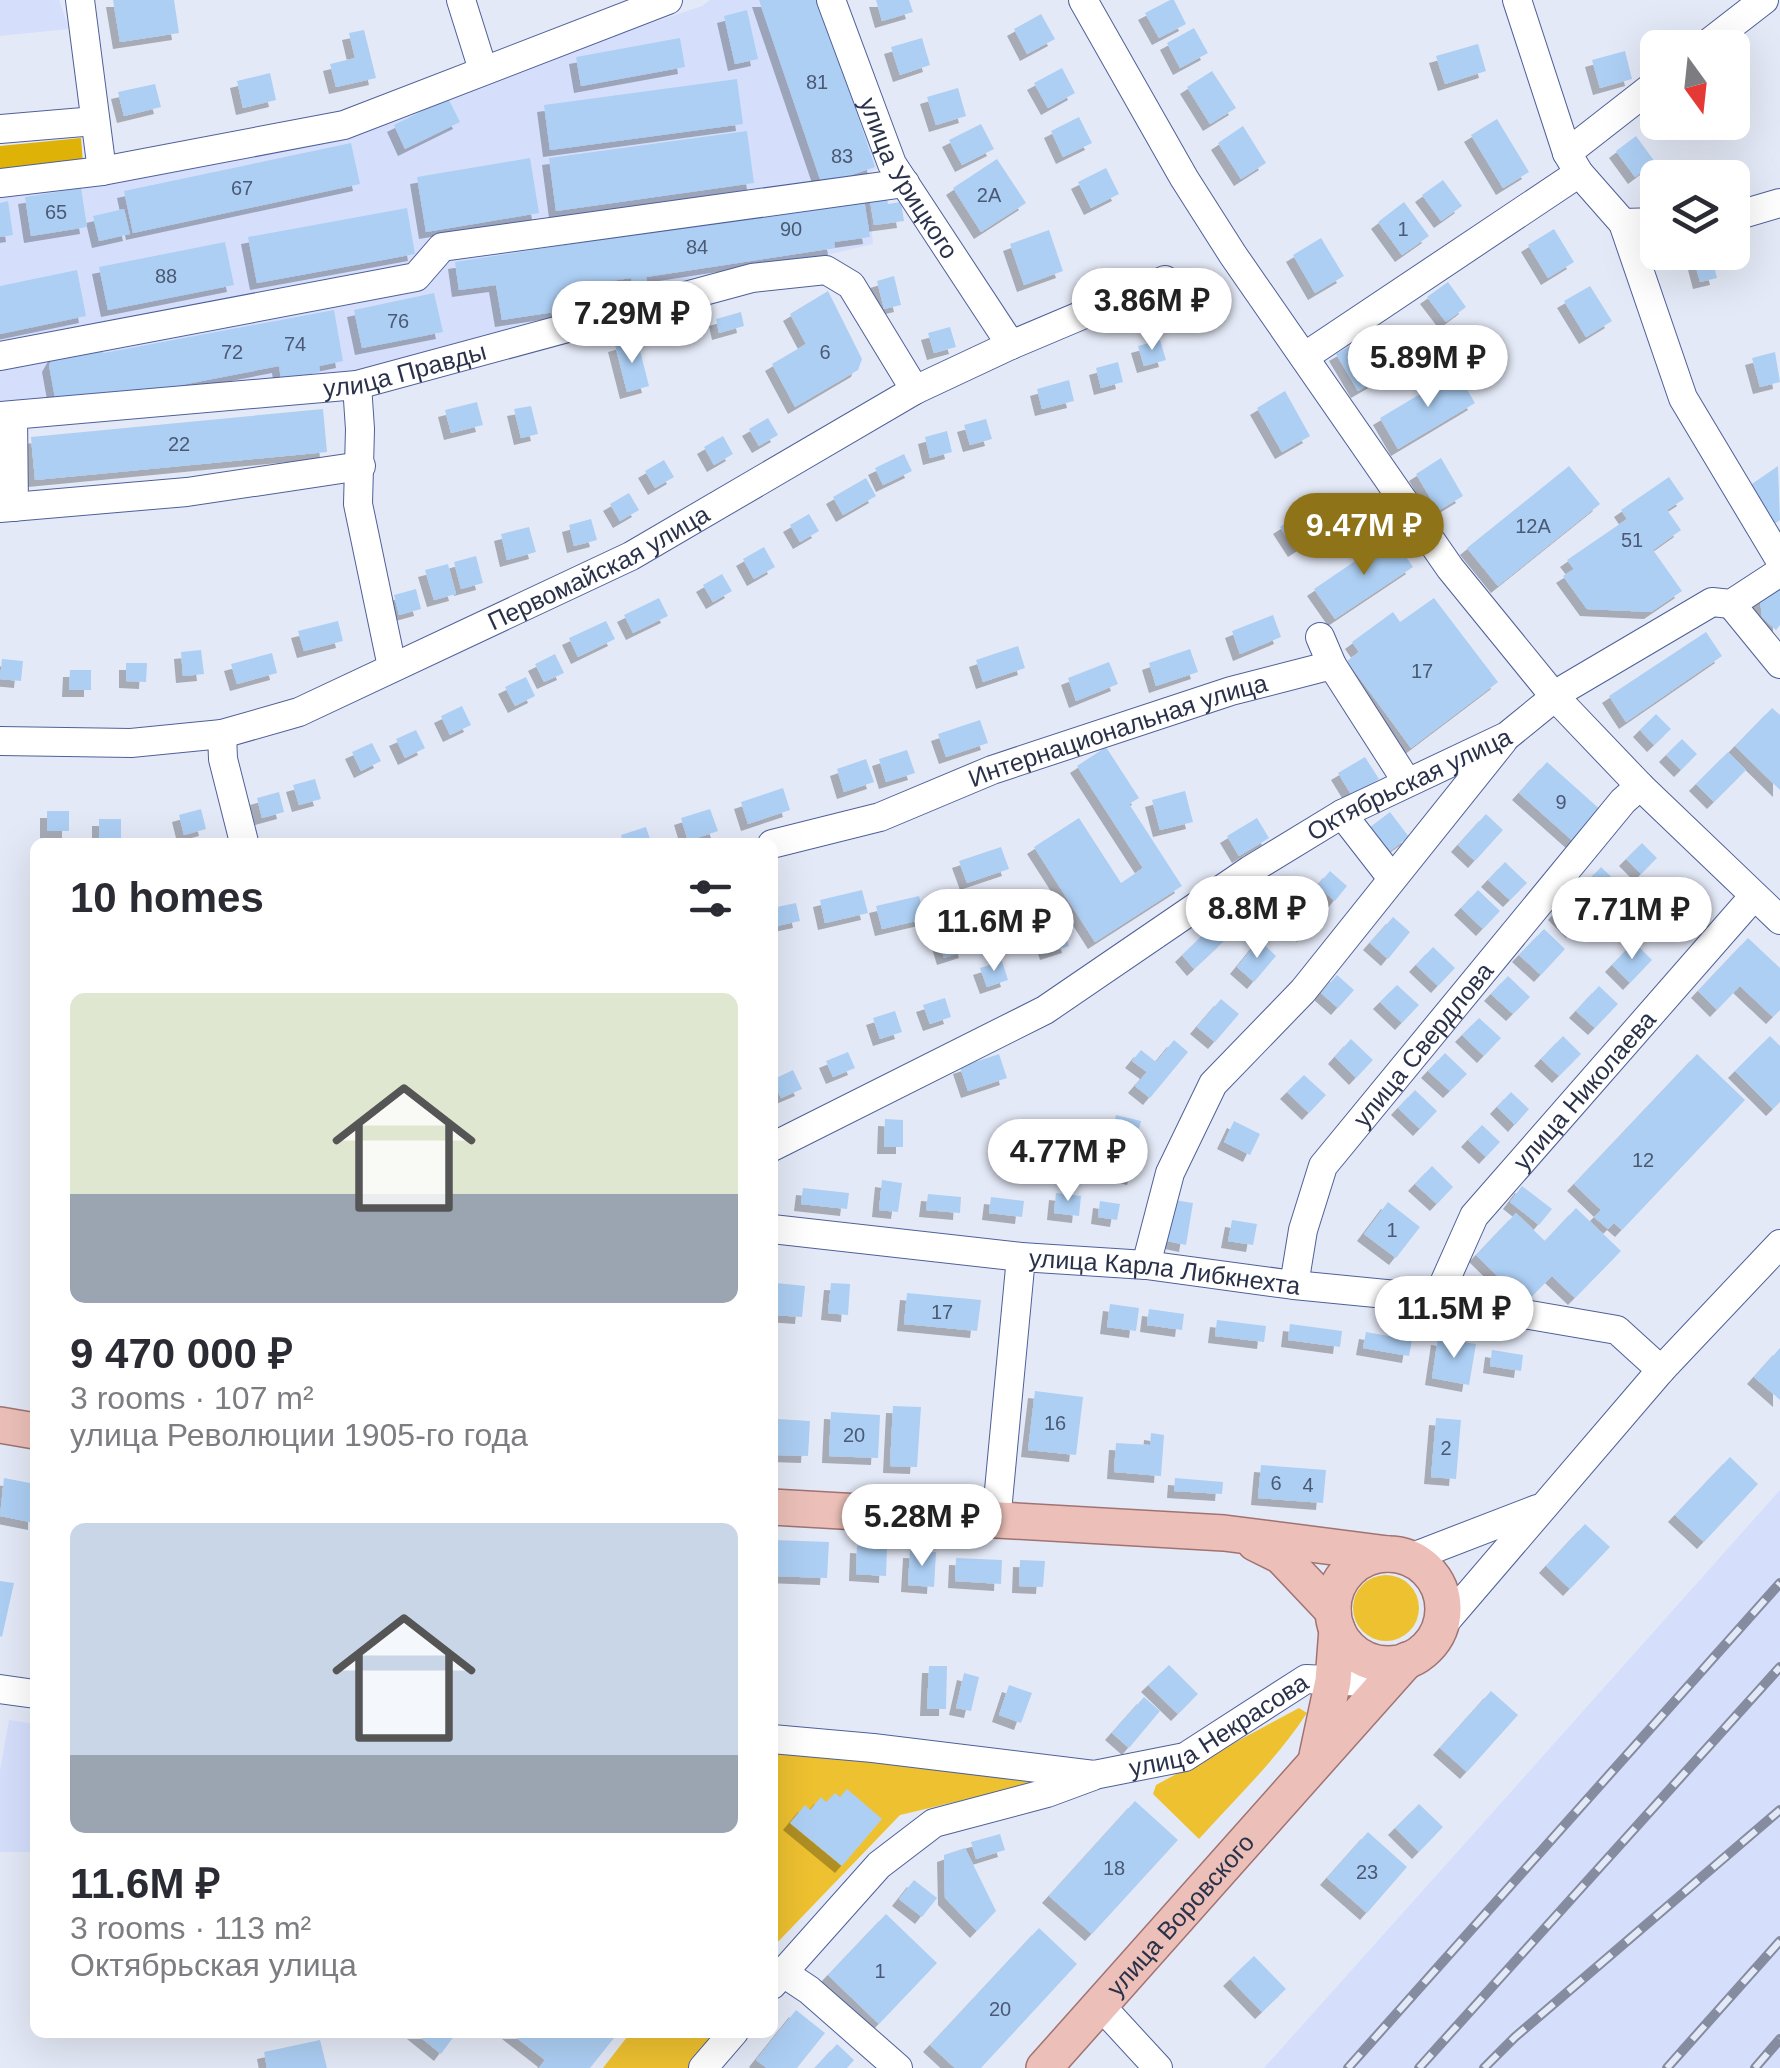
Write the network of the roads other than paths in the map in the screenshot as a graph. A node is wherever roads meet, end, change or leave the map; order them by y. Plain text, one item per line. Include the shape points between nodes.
1 (80, 0) edge
2 (460, 0) edge
3 (668, 0) edge
4 (830, 0) edge
5 (1084, 0) edge
6 (1517, 0) edge
7 (1764, 0) edge
8 (1725, 30) edge
9 (483, 70) junction
10 (1640, 99) edge
11 (95, 121) junction
12 (0, 129) edge
13 (1573, 163) junction
14 (102, 171) junction
15 (0, 183) edge
16 (905, 183) junction
17 (1780, 203) edge
18 (1750, 211) edge
19 (1624, 223) junction
20 (1640, 223) edge
21 (1165, 280) dead end
22 (1012, 344) junction
23 (0, 356) edge
24 (1304, 358) junction
25 (357, 385) junction
26 (916, 390) junction
27 (6, 416) edge
28 (360, 466) junction
29 (7, 508) edge
30 (1780, 560) edge
31 (1780, 572) edge
32 (1731, 604) junction
33 (1320, 637) dead end
34 (1332, 664) junction
35 (1780, 664) edge
36 (392, 667) junction
37 (1555, 697) junction
38 (222, 734) junction
39 (1508, 736) junction
40 (0, 741) edge
41 (1407, 782) junction
42 (1640, 786) junction
43 (1342, 814) junction
44 (243, 838) edge
45 (778, 842) edge
46 (1391, 877) junction
47 (1754, 896) junction
48 (1780, 920) edge
49 (778, 1143) edge
50 (778, 1230) edge
51 (1780, 1244) edge
52 (1021, 1256) junction
53 (1146, 1265) junction
54 (1294, 1285) junction
55 (1436, 1300) junction
56 (1660, 1370) junction
57 (0, 1424) edge
58 (30, 1430) edge
59 (778, 1507) edge
60 (1543, 1507) junction
61 (991, 1520) junction
62 (1245, 1538) junction
63 (1399, 1556) junction
64 (1335, 1620) junction
65 (1440, 1628) junction
66 (1395, 1672) junction
67 (1333, 1681) junction
68 (1, 1694) edge
69 (30, 1694) edge
70 (778, 1740) edge
71 (1316, 1760) junction
72 (1049, 1780) junction
73 (778, 1978) edge
74 (778, 1979) edge
75 (1100, 2005) junction
76 (729, 2038) edge
77 (704, 2068) edge
78 (898, 2068) edge
79 (1044, 2068) edge
80 (1158, 2068) edge

1 - 11 street
2 - 9 street
3 - 9 street
4 - 16 street, улица Урицкого
5 - 24 street via 1184,178
6 - 13 street
7 - 8 street
9 - 14 street via 344,126
10 - 13 street
11 - 12 street
11 - 14 street
13 - 19 street
13 - 24 street
14 - 15 street
16 - 22 street, улица Урицкого
16 - 23 street via 442,247 416,277
17 - 18 street
19 - 20 street
19 - 30 street via 1684,398
21 - 22 street, Первомайская улица
22 - 26 street, Первомайская улица
24 - 37 street via 1450,568
25 - 26 street, улица Правды via 752,278 826,270 851,285
25 - 27 street, улица Правды
25 - 28 street
26 - 36 street, Первомайская улица via 630,556
27 - 29 street
28 - 29 street via 187,492
28 - 36 street via 358,504
31 - 32 street, Октябрьская улица
32 - 35 street
32 - 37 street, Октябрьская улица via 1712,602
33 - 34 street
34 - 41 street
34 - 45 street, Интернациональная улица via 1010,764 880,817
36 - 38 street, Первомайская улица via 299,712
37 - 39 street, Октябрьская улица
37 - 42 street
38 - 40 street, Первомайская улица via 132,743
38 - 44 street
39 - 41 street, Октябрьская улица
39 - 46 street
41 - 43 street, Октябрьская улица
42 - 47 street
42 - 54 street, улица Свердлова via 1323,1166
43 - 46 street
43 - 49 street, Октябрьская улица via 1044,1010
46 - 53 street via 1303,991 1213,1084 1170,1173
47 - 48 street
47 - 55 street, улица Николаева via 1474,1216
50 - 52 street, улица Карла Либкнехта
51 - 56 street
52 - 53 street, улица Карла Либкнехта
52 - 61 street
53 - 54 street, улица Карла Либкнехта
54 - 55 street, улица Карла Либкнехта
55 - 56 street, улица Карла Либкнехта via 1617,1330
56 - 60 street
57 - 58 main road
59 - 61 main road
60 - 63 street
60 - 65 street
61 - 62 main road
62 - 63 main road
62 - 64 main road via 1281,1556
63 - 64 main road via 1360,1561 1348,1571
63 - 65 main road via 1424,1567 1441,1591
64 - 66 main road via 1344,1641 1365,1659 1393,1664
64 - 67 main road, улица Воровского
65 - 66 main road via 1427,1648
66 - 67 street, улица Некрасова
66 - 71 main road, улица Воровского
67 - 71 main road, улица Воровского
67 - 72 street, улица Некрасова via 1306,1679 1186,1757
68 - 69 street
70 - 72 street, улица Некрасова
71 - 75 main road, улица Воровского
72 - 73 street via 934,1823 879,1865
74 - 78 street via 808,1990
75 - 79 main road, улица Воровского
75 - 80 street
76 - 77 street

